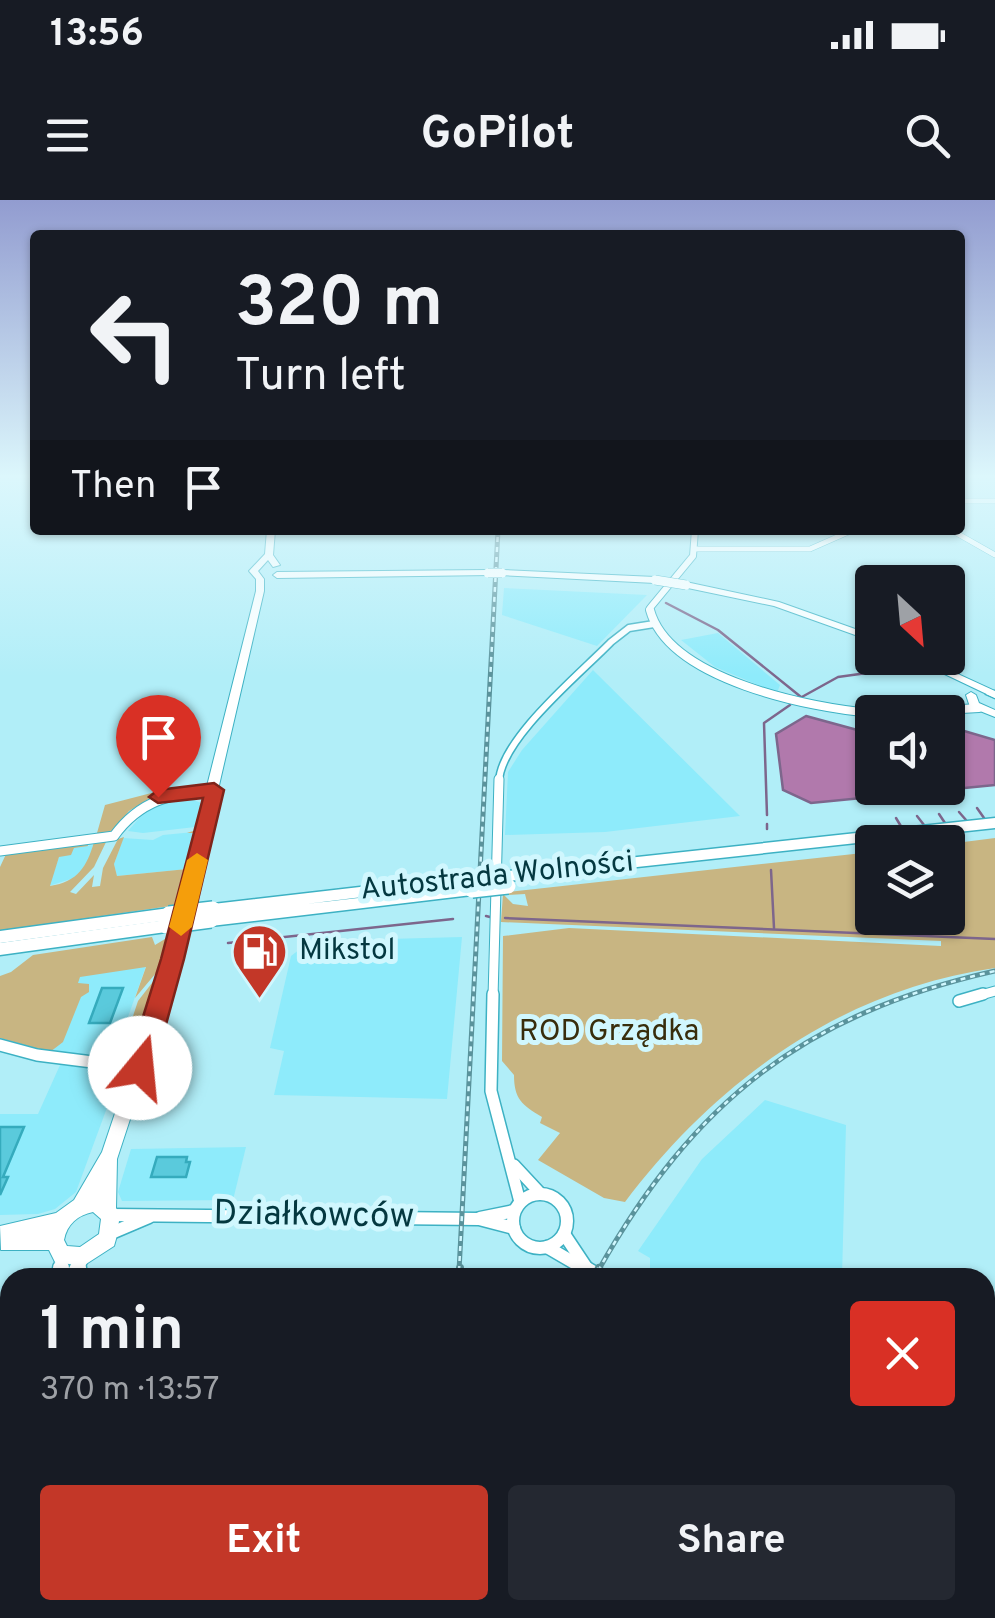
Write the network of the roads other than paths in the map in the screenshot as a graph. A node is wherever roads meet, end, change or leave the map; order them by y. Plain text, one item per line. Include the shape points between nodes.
1 (270, 544) edge
2 (821, 544) edge
3 (696, 547) joint
4 (720, 549) joint
5 (314, 572) junction
6 (269, 576) junction
7 (654, 624) junction
8 (855, 632) edge
9 (949, 675) edge
10 (962, 682) junction
11 (992, 694) edge
12 (970, 697) junction
13 (965, 700) edge
14 (855, 711) edge
15 (988, 711) edge
16 (216, 784) junction
17 (995, 823) edge
18 (995, 833) edge
19 (965, 836) edge
20 (855, 848) edge
21 (0, 851) edge
22 (508, 881) junction
23 (167, 920) junction
24 (0, 937) edge
25 (0, 949) edge
26 (995, 991) edge
27 (958, 1002) dead end
28 (0, 1045) edge
29 (140, 1068) junction
30 (110, 1155) junction
31 (514, 1165) junction
32 (542, 1194) junction
33 (81, 1206) junction
34 (517, 1207) junction
35 (109, 1219) junction
36 (479, 1219) junction
37 (60, 1221) junction
38 (514, 1228) junction
39 (564, 1234) junction
40 (0, 1238) edge
41 (547, 1247) junction
42 (58, 1248) junction
43 (83, 1257) junction
44 (586, 1267) joint
45 (60, 1268) edge
46 (78, 1268) edge

1 - 6 main road
2 - 4 street
3 - 4 street
3 - 7 street via 654,599
5 - 6 main road
5 - 6 main road
5 - 8 main road, bridge via 655,580 786,607
6 - 16 main road
7 - 14 street via 693,659 740,685
7 - 31 street via 629,628 611,642 501,763 491,1092
9 - 10 main road
10 - 11 main road
10 - 12 main road
11 - 12 main road
12 - 13 street
12 - 15 main road
16 - 21 street via 153,799 131,812 114,836
16 - 29 main road
17 - 22 highway, Autostrada Wolności
18 - 19 highway
20 - 22 highway, Autostrada Wolności
22 - 23 highway, Autostrada Wolności, bridge
23 - 24 highway, Autostrada Wolności
23 - 25 highway, Autostrada Wolności
26 - 27 street
28 - 29 street
29 - 30 main road
30 - 33 main road
30 - 35 main road
31 - 32 street
31 - 34 street
32 - 34 street
32 - 39 street via 563,1208
33 - 35 main road via 96,1204
33 - 37 main road
34 - 36 street, Działkowców
34 - 38 street
35 - 36 street, Działkowców via 214,1213
35 - 43 main road via 100,1247
36 - 38 street, Działkowców
37 - 40 main road
37 - 42 main road
38 - 41 street via 524,1243
39 - 41 street
39 - 44 street
40 - 42 main road
41 - 44 street
42 - 43 main road
42 - 45 street
43 - 46 street

